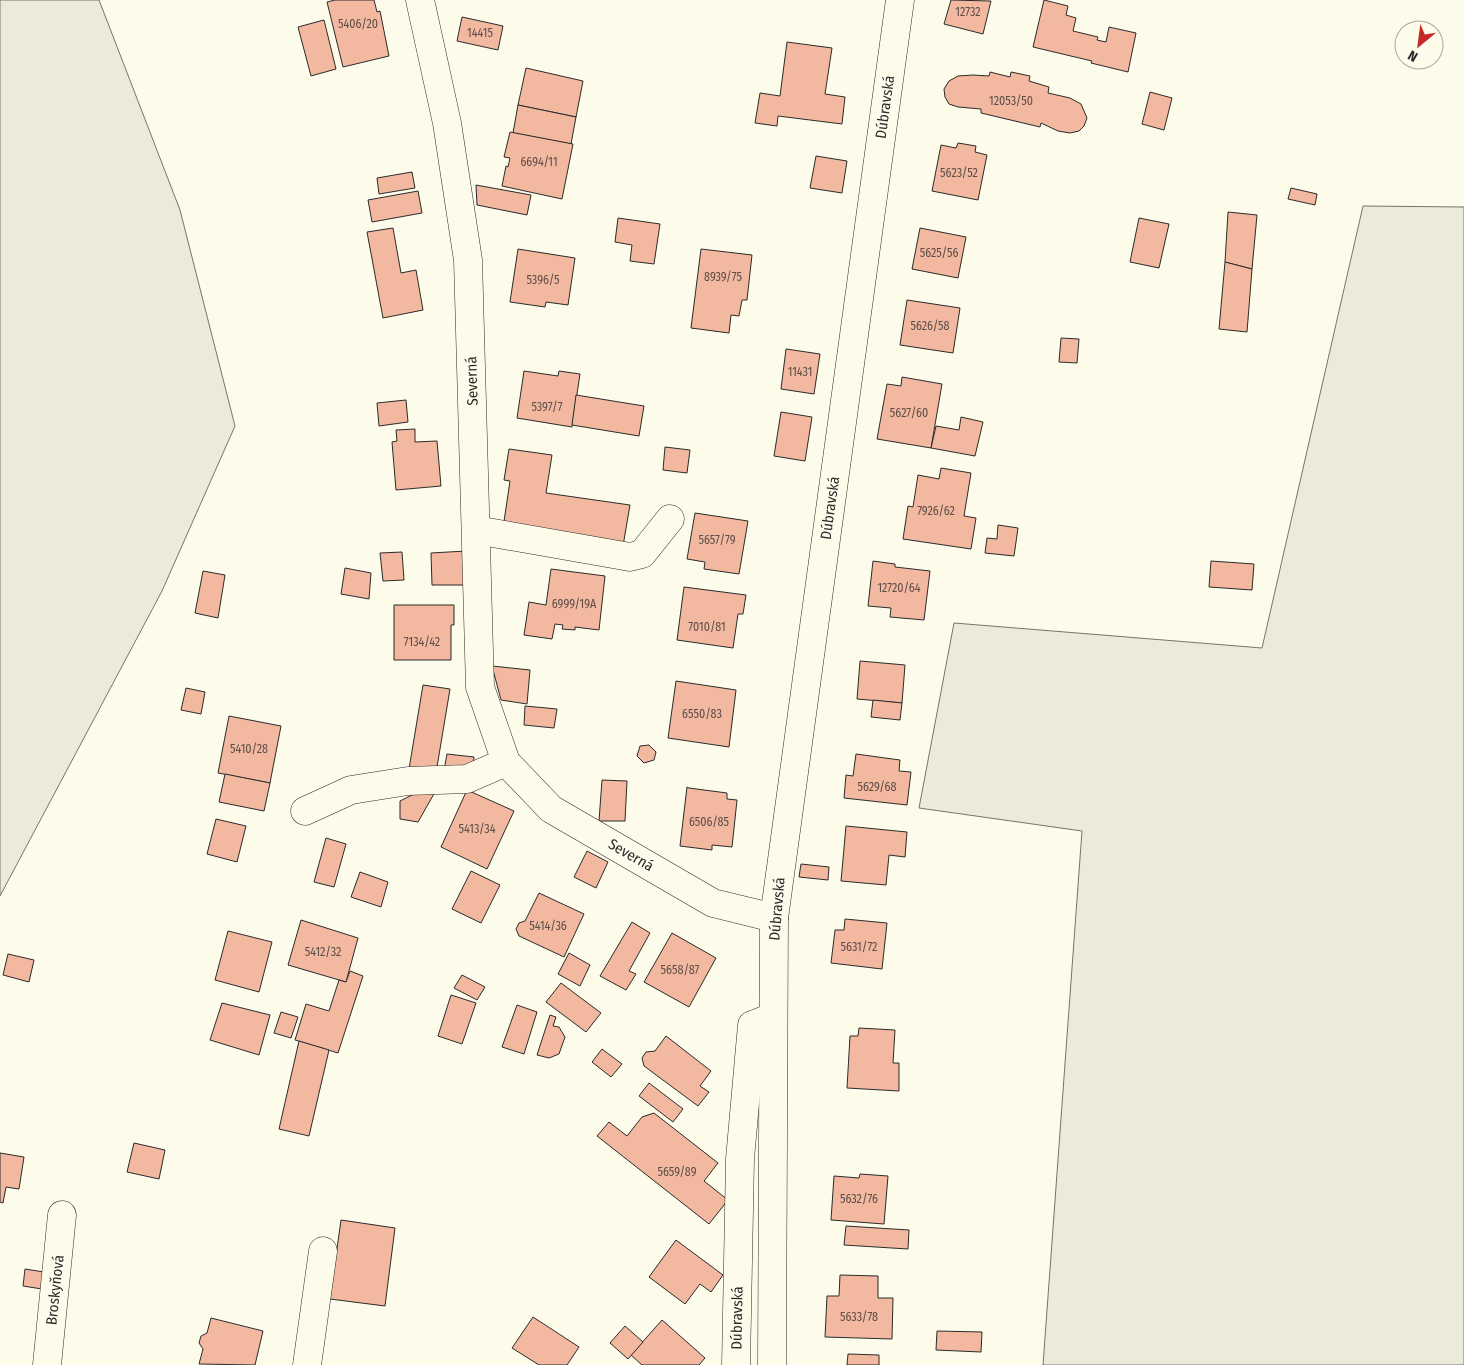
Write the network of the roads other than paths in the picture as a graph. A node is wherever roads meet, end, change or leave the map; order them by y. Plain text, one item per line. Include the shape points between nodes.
1 (420, 0) edge
2 (900, 0) edge
3 (670, 519) dead end
4 (476, 530) junction
5 (506, 762) junction
6 (305, 811) dead end
7 (774, 918) junction
8 (774, 1016) junction
9 (62, 1216) dead end
10 (323, 1251) dead end
11 (47, 1365) edge
12 (307, 1365) edge
13 (736, 1365) edge
14 (772, 1365) edge

1 - 4 street, Severná via 446,123 468,260
2 - 7 street, Dúbravská
3 - 4 street via 642,554 630,557
4 - 5 street, Severná via 480,687
5 - 6 street via 466,779 408,782 351,790
5 - 7 street, Severná via 551,809 713,903
7 - 8 street, Dúbravská
8 - 13 street, Dúbravská via 752,1025 740,1159
8 - 14 street, Dúbravská
9 - 11 street, Broskyňová
10 - 12 street

